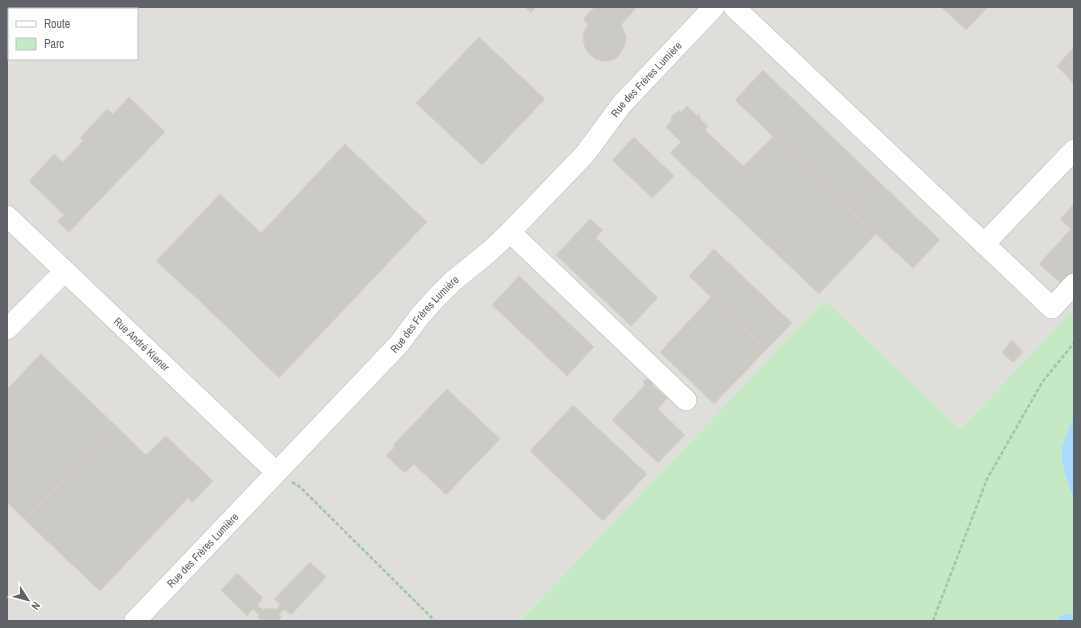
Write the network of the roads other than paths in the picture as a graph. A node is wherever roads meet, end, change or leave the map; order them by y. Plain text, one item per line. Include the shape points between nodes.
1 (714, 7) edge
2 (734, 7) edge
3 (1074, 150) edge
4 (7, 216) edge
5 (510, 232) junction
6 (984, 244) junction
7 (65, 271) junction
8 (1074, 284) edge
9 (7, 329) edge
10 (686, 400) dead end
11 (276, 472) junction
12 (135, 621) edge

1 - 5 street, Rue des Frères Lumière via 622,104 585,154
2 - 6 street
3 - 6 street
4 - 7 street, Rue André Kiener
5 - 10 street
5 - 11 street, Rue des Frères Lumière via 436,298 398,344
6 - 8 street via 1052,308
7 - 9 street
7 - 11 street, Rue André Kiener
11 - 12 street, Rue des Frères Lumière

